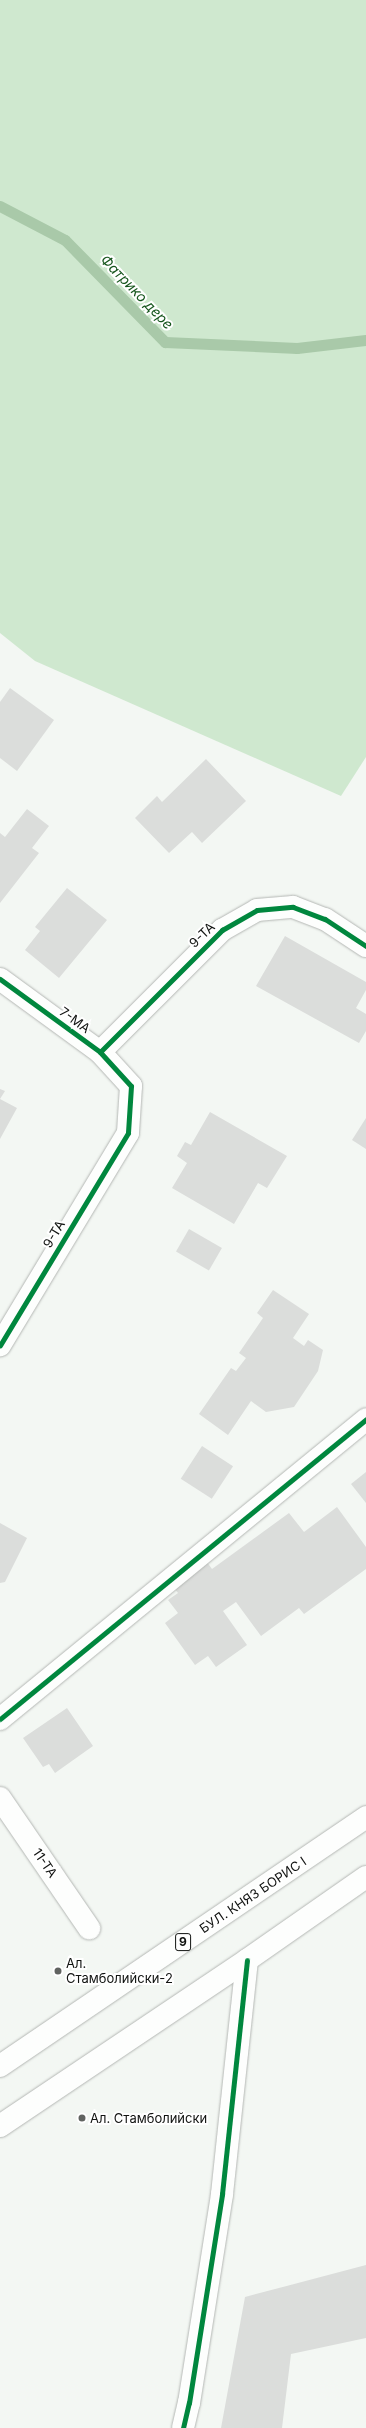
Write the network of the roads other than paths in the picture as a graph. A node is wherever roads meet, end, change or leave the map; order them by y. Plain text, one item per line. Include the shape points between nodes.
1 (366, 946) edge
2 (0, 979) edge
3 (100, 1052) junction
4 (131, 1086) joint
5 (0, 1345) edge
6 (366, 1419) edge
7 (0, 1719) edge
8 (0, 1798) edge
9 (366, 1817) edge
10 (366, 1877) edge
11 (89, 1928) dead end
12 (247, 1960) junction
13 (0, 2066) edge
14 (0, 2126) edge
15 (183, 2428) edge

1 - 3 main road, 9-ТА via 325,919 293,906 257,910 222,930
2 - 3 main road, 7-МА
3 - 4 main road, 7-МА
4 - 5 main road, 9-ТА via 128,1134
6 - 7 main road
8 - 11 main road, 11-ТА
9 - 13 main road, БУЛ. КНЯЗ БОРИС I / 9
10 - 12 main road
12 - 14 main road
12 - 15 main road via 222,2194

